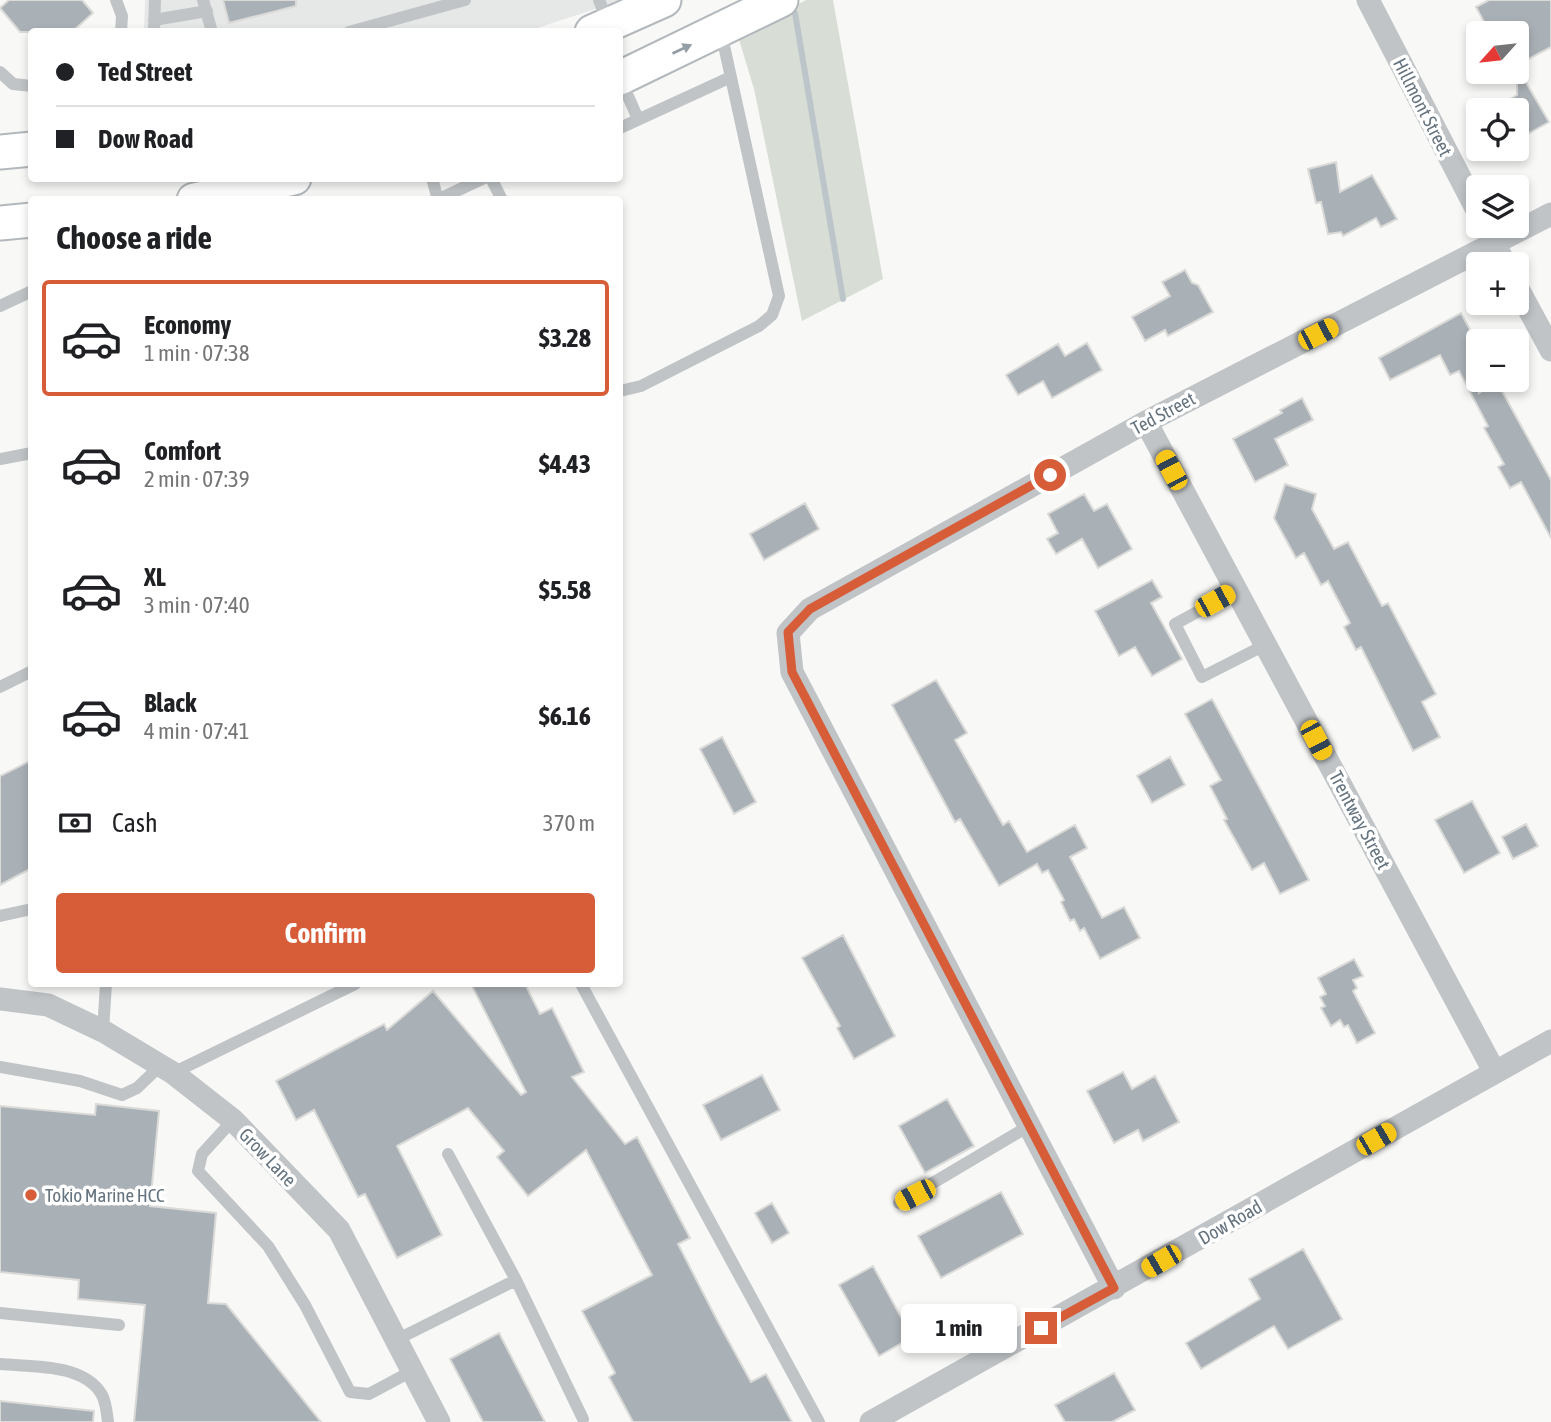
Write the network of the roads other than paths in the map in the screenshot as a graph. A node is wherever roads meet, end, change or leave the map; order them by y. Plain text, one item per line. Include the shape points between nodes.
1 (116, 0) edge
2 (155, 0) edge
3 (465, 0) edge
4 (664, 0) edge
5 (781, 0) edge
6 (1368, 0) edge
7 (205, 6) edge
8 (600, 19) edge
9 (154, 26) edge
10 (121, 28) edge
11 (211, 28) edge
12 (364, 28) edge
13 (721, 31) junction
14 (0, 72) edge
15 (623, 76) edge
16 (731, 77) junction
17 (623, 84) edge
18 (28, 86) edge
19 (638, 119) junction
20 (623, 126) edge
21 (28, 149) edge
22 (0, 152) edge
23 (281, 182) edge
24 (475, 182) edge
25 (256, 189) edge
26 (1466, 189) edge
27 (217, 196) edge
28 (445, 196) edge
29 (1551, 214) edge
30 (28, 220) edge
31 (0, 223) edge
32 (1495, 245) edge
33 (28, 292) edge
34 (0, 306) edge
35 (1529, 309) edge
36 (1551, 350) edge
37 (623, 390) edge
38 (1146, 422) junction
39 (28, 454) edge
40 (0, 459) edge
41 (1236, 590) junction
42 (1265, 645) junction
43 (28, 673) edge
44 (0, 687) edge
45 (28, 910) edge
46 (0, 916) edge
47 (106, 987) edge
48 (348, 987) edge
49 (583, 987) edge
50 (0, 999) edge
51 (103, 1031) junction
52 (1551, 1041) edge
53 (0, 1067) edge
54 (166, 1070) junction
55 (1494, 1071) junction
56 (233, 1120) junction
57 (1029, 1126) junction
58 (448, 1154) dead end
59 (899, 1203) dead end
60 (516, 1280) junction
61 (1114, 1288) junction
62 (0, 1313) edge
63 (119, 1325) dead end
64 (396, 1340) junction
65 (0, 1364) edge
66 (412, 1371) junction
67 (583, 1419) dead end
68 (108, 1422) edge
69 (439, 1422) edge
70 (819, 1422) edge
71 (871, 1422) edge

1 - 10 lane
2 - 9 lane
3 - 12 lane
4 - 8 main road
5 - 13 main road
6 - 26 street, Hillmont Street
7 - 9 lane
7 - 11 lane
15 -> 13 main road
13 - 16 lane
14 - 18 lane via 13,84
16 - 19 lane
16 - 37 lane via 779,296 772,315 759,326 641,386
17 - 19 lane
19 - 20 lane
21 - 22 main road
23 - 25 main road
24 - 28 lane
25 - 27 main road
29 - 32 street, Ted Street
30 - 31 main road
32 - 38 street, Ted Street
33 - 34 lane
35 - 36 street
38 - 41 street, Trentway Street
38 - 57 street, Ted Street via 810,609 788,632 792,672
39 - 40 lane
41 - 42 street, Trentway Street
41 - 42 lane via 1175,624 1202,677
42 - 55 street, Trentway Street
43 - 44 lane
45 - 46 lane
47 - 51 lane
48 - 54 lane
49 - 70 lane
50 - 51 street, Grow Lane via 48,1005
51 - 54 street, Grow Lane
52 - 55 street, Dow Road
53 - 54 lane via 80,1081 122,1095
54 - 56 street, Grow Lane
55 - 61 street, Dow Road
56 - 64 street, Grow Lane via 339,1230
56 - 66 lane via 202,1154 198,1171 268,1246 350,1392 369,1394
57 - 59 lane
57 - 61 street
58 - 60 lane
60 - 64 lane
60 - 67 lane
61 - 71 street, Dow Road
62 - 63 lane
64 - 66 street, Grow Lane
65 - 68 lane via 65,1370 91,1383 103,1396
66 - 69 street, Grow Lane

